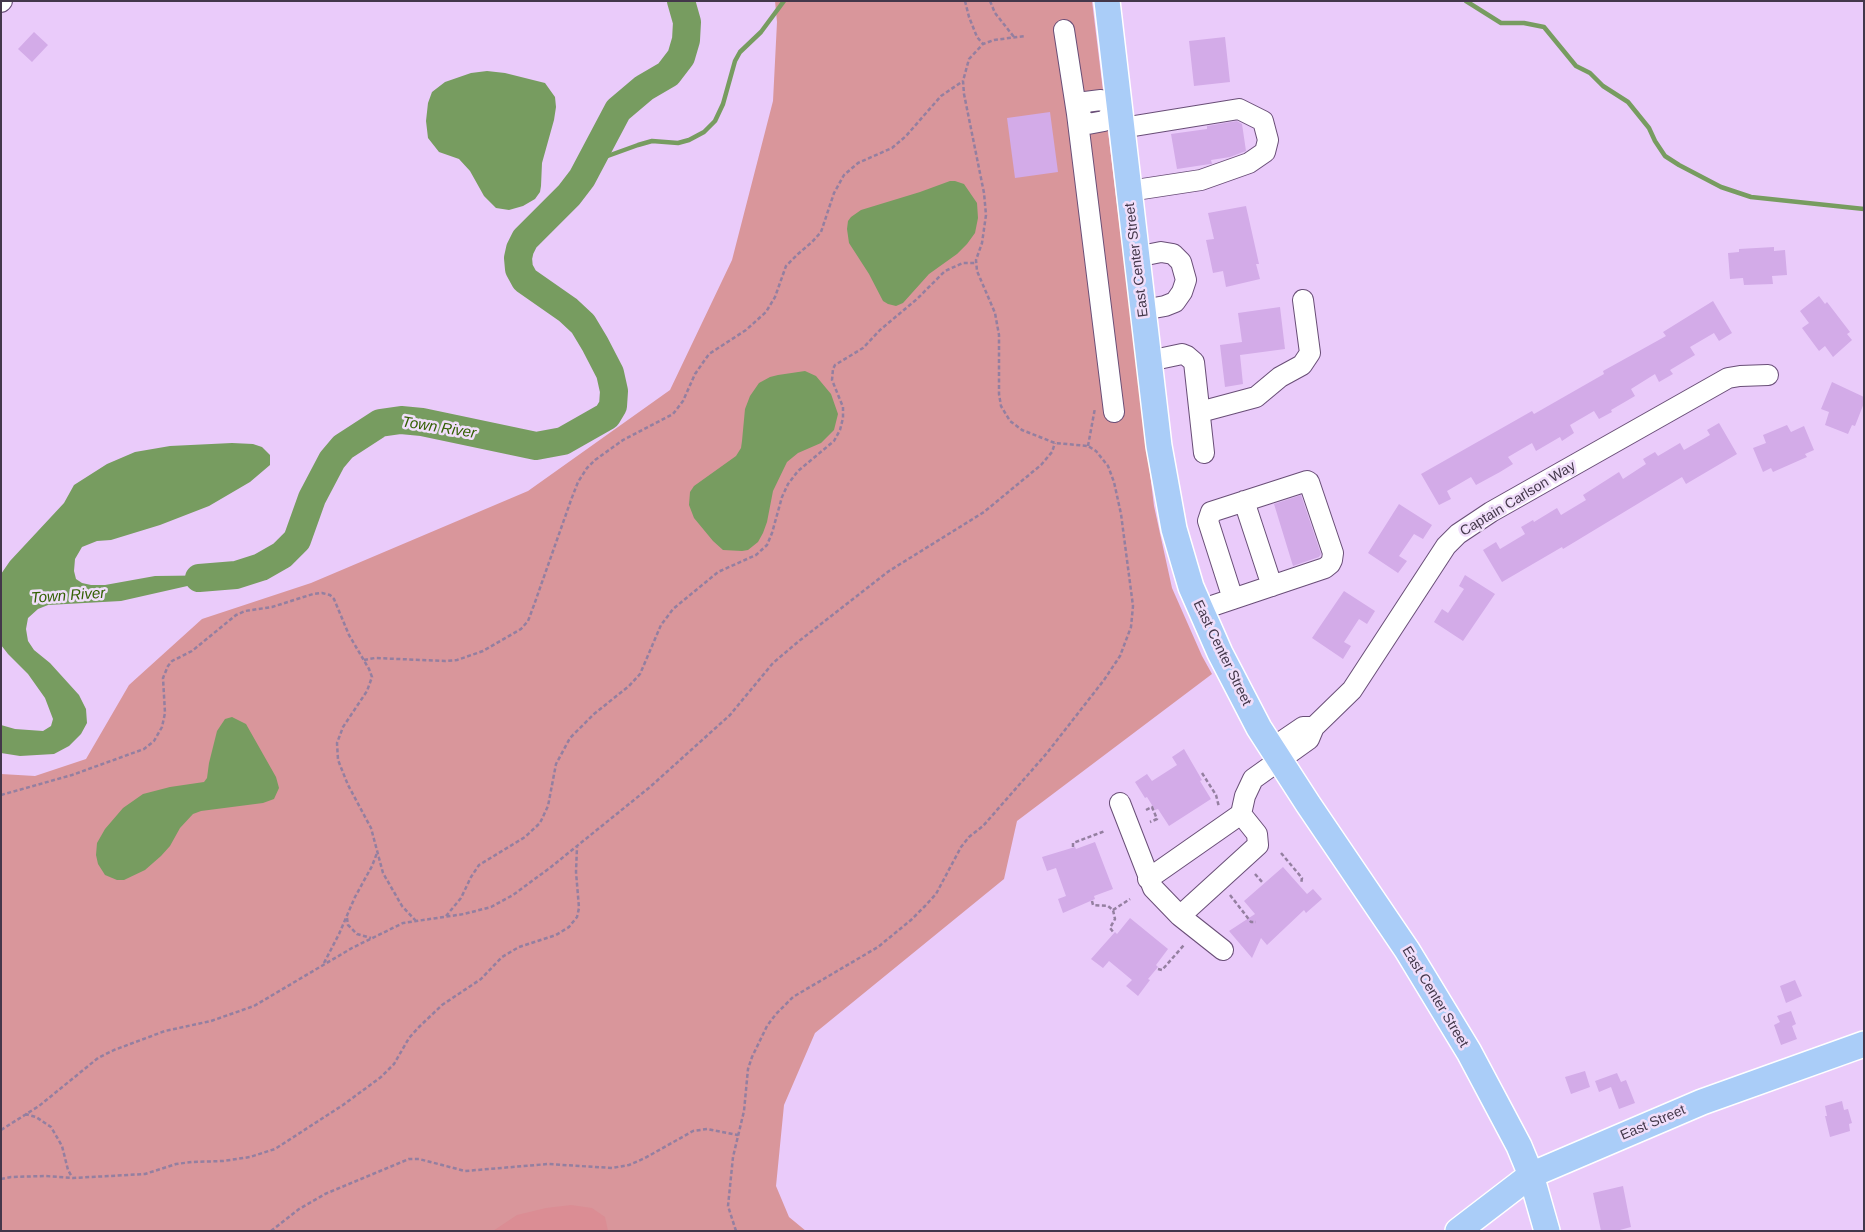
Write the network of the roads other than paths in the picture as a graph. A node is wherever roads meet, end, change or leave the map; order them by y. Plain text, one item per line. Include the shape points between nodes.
1 (1107, 1) edge
2 (1064, 30) dead end
3 (1077, 114) junction
4 (1120, 118) junction
5 (1129, 191) junction
6 (1136, 257) junction
7 (1303, 300) dead end
8 (1143, 310) junction
9 (1149, 361) junction
10 (1768, 375) dead end
11 (1104, 409) road end
12 (1200, 412) junction
13 (1204, 454) dead end
14 (1244, 501) junction
15 (1272, 586) junction
16 (1233, 599) junction
17 (1200, 610) junction
18 (1275, 754) junction
19 (1120, 804) dead end
20 (1241, 814) junction
21 (1148, 879) junction
22 (1180, 916) junction
23 (1224, 950) dead end
24 (1864, 1044) edge
25 (1531, 1175) junction
26 (1458, 1231) edge
27 (1547, 1231) edge

1 - 4 main road, East Center Street
2 - 3 street
3 - 4 street via 1085,102 1101,100
3 - 11 street
4 - 5 main road, East Center Street
4 - 5 street via 1239,109 1264,121 1268,140 1265,152 1249,163 1201,180
5 - 6 main road, East Center Street
6 - 8 main road, East Center Street
6 - 8 street via 1161,252 1173,254 1181,262 1186,280 1175,302
7 - 12 street via 1310,353 1302,365 1280,376 1256,397
8 - 9 main road, East Center Street
9 - 12 street via 1182,354 1194,362
9 - 17 main road, East Center Street via 1174,529
10 - 18 street, Captain Carlson Way via 1728,378 1491,512 1458,534 1446,546 1352,690 1314,728 1303,727
12 - 13 street
14 - 15 street
14 - 15 street via 1309,482 1330,544 1332,560 1325,568
14 - 16 street via 1211,512 1208,521
15 - 16 street
16 - 17 street
17 - 18 main road, East Center Street via 1238,691
18 - 20 street, Captain Carlson Way via 1249,785
18 - 25 main road, East Center Street via 1363,882 1449,1018 1504,1116
19 - 21 street
20 - 21 street
20 - 22 street via 1256,834 1258,844
21 - 22 street via 1159,896
22 - 23 street
24 - 25 main road, East Street via 1702,1102
25 - 26 main road, East Street
25 - 27 main road, East Center Street

